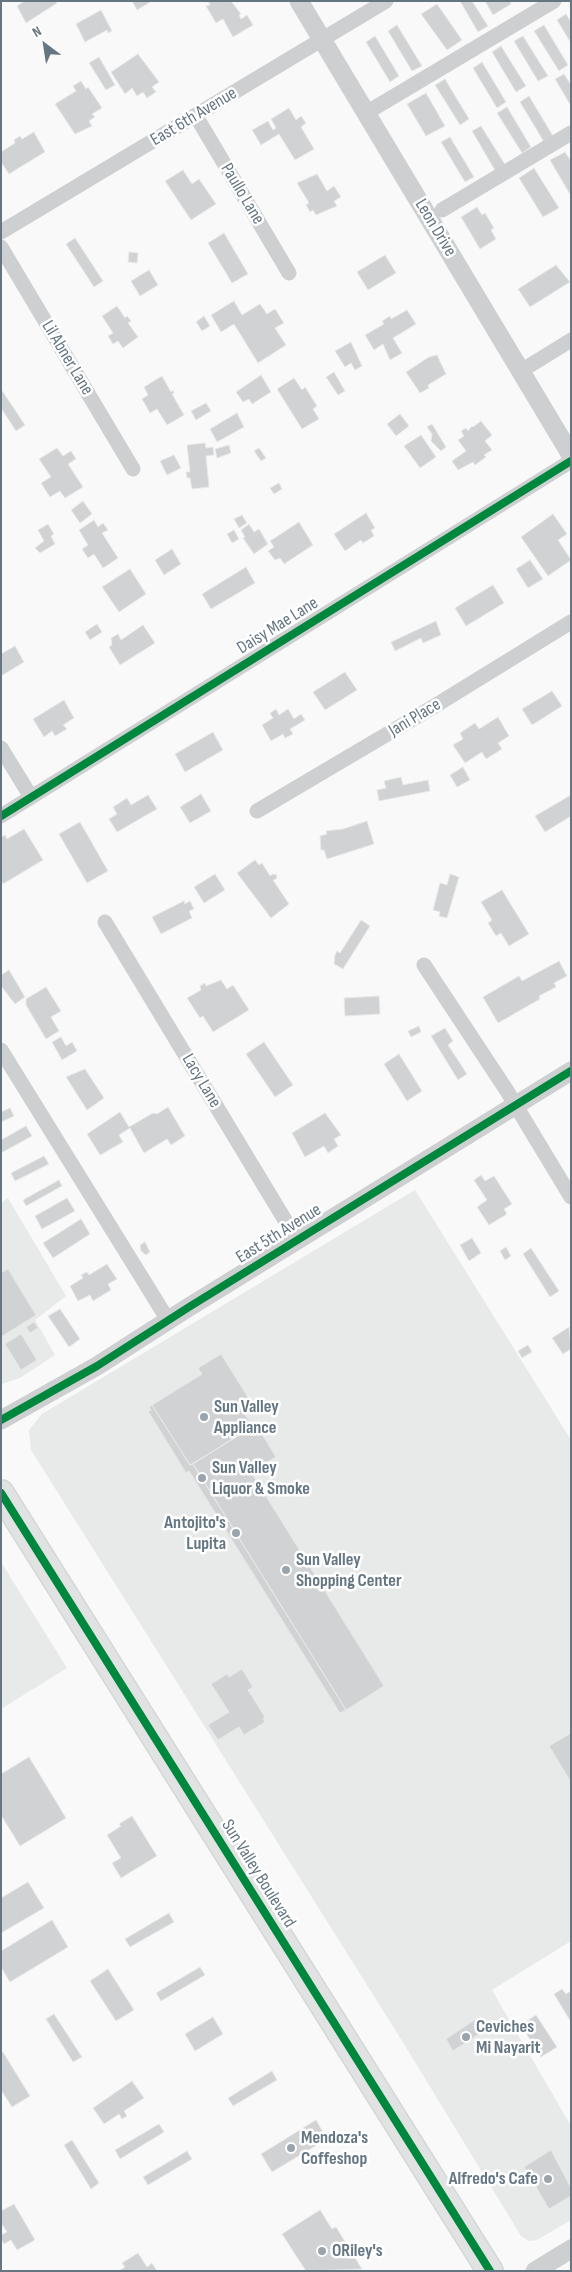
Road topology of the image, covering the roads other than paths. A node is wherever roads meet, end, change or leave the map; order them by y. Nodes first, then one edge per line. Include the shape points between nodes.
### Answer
1 (299, 1) edge
2 (386, 1) edge
3 (554, 1) edge
4 (322, 40) junction
5 (366, 113) junction
6 (196, 116) junction
7 (571, 133) edge
8 (433, 214) junction
9 (1, 232) edge
10 (1, 247) edge
11 (289, 273) dead end
12 (571, 340) edge
13 (521, 371) junction
14 (571, 455) edge
15 (571, 461) edge
16 (133, 469) dead end
17 (571, 622) edge
18 (1, 748) edge
19 (31, 797) junction
20 (257, 811) dead end
21 (1, 816) edge
22 (105, 922) dead end
23 (424, 965) dead end
24 (1, 1050) edge
25 (571, 1071) edge
26 (514, 1106) junction
27 (571, 1197) edge
28 (297, 1240) junction
29 (168, 1320) junction
30 (1, 1420) edge
31 (1, 1493) edge
32 (571, 2249) edge
33 (490, 2271) edge
34 (536, 2271) edge

1 - 4 street, Leon Drive
2 - 4 street, East 6th Avenue
3 - 5 street
4 - 5 street, Leon Drive
4 - 6 street, East 6th Avenue
5 - 8 street, Leon Drive
6 - 9 street, East 6th Avenue
6 - 11 street, Paullo Lane
7 - 8 street
8 - 13 street, Leon Drive
10 - 16 street, Lil Abner Lane
12 - 13 street
13 - 14 street, Leon Drive
15 - 19 street, Daisy Mae Lane
17 - 20 street, Jani Place
18 - 19 street
19 - 21 street, Daisy Mae Lane
22 - 28 street, Lacy Lane
23 - 26 street
24 - 29 street
25 - 26 street, East 5th Avenue
26 - 27 street
26 - 28 street, East 5th Avenue
28 - 29 street, East 5th Avenue
29 - 30 street, East 5th Avenue via 97,1366
31 - 33 main road, Sun Valley Boulevard
32 - 34 street

